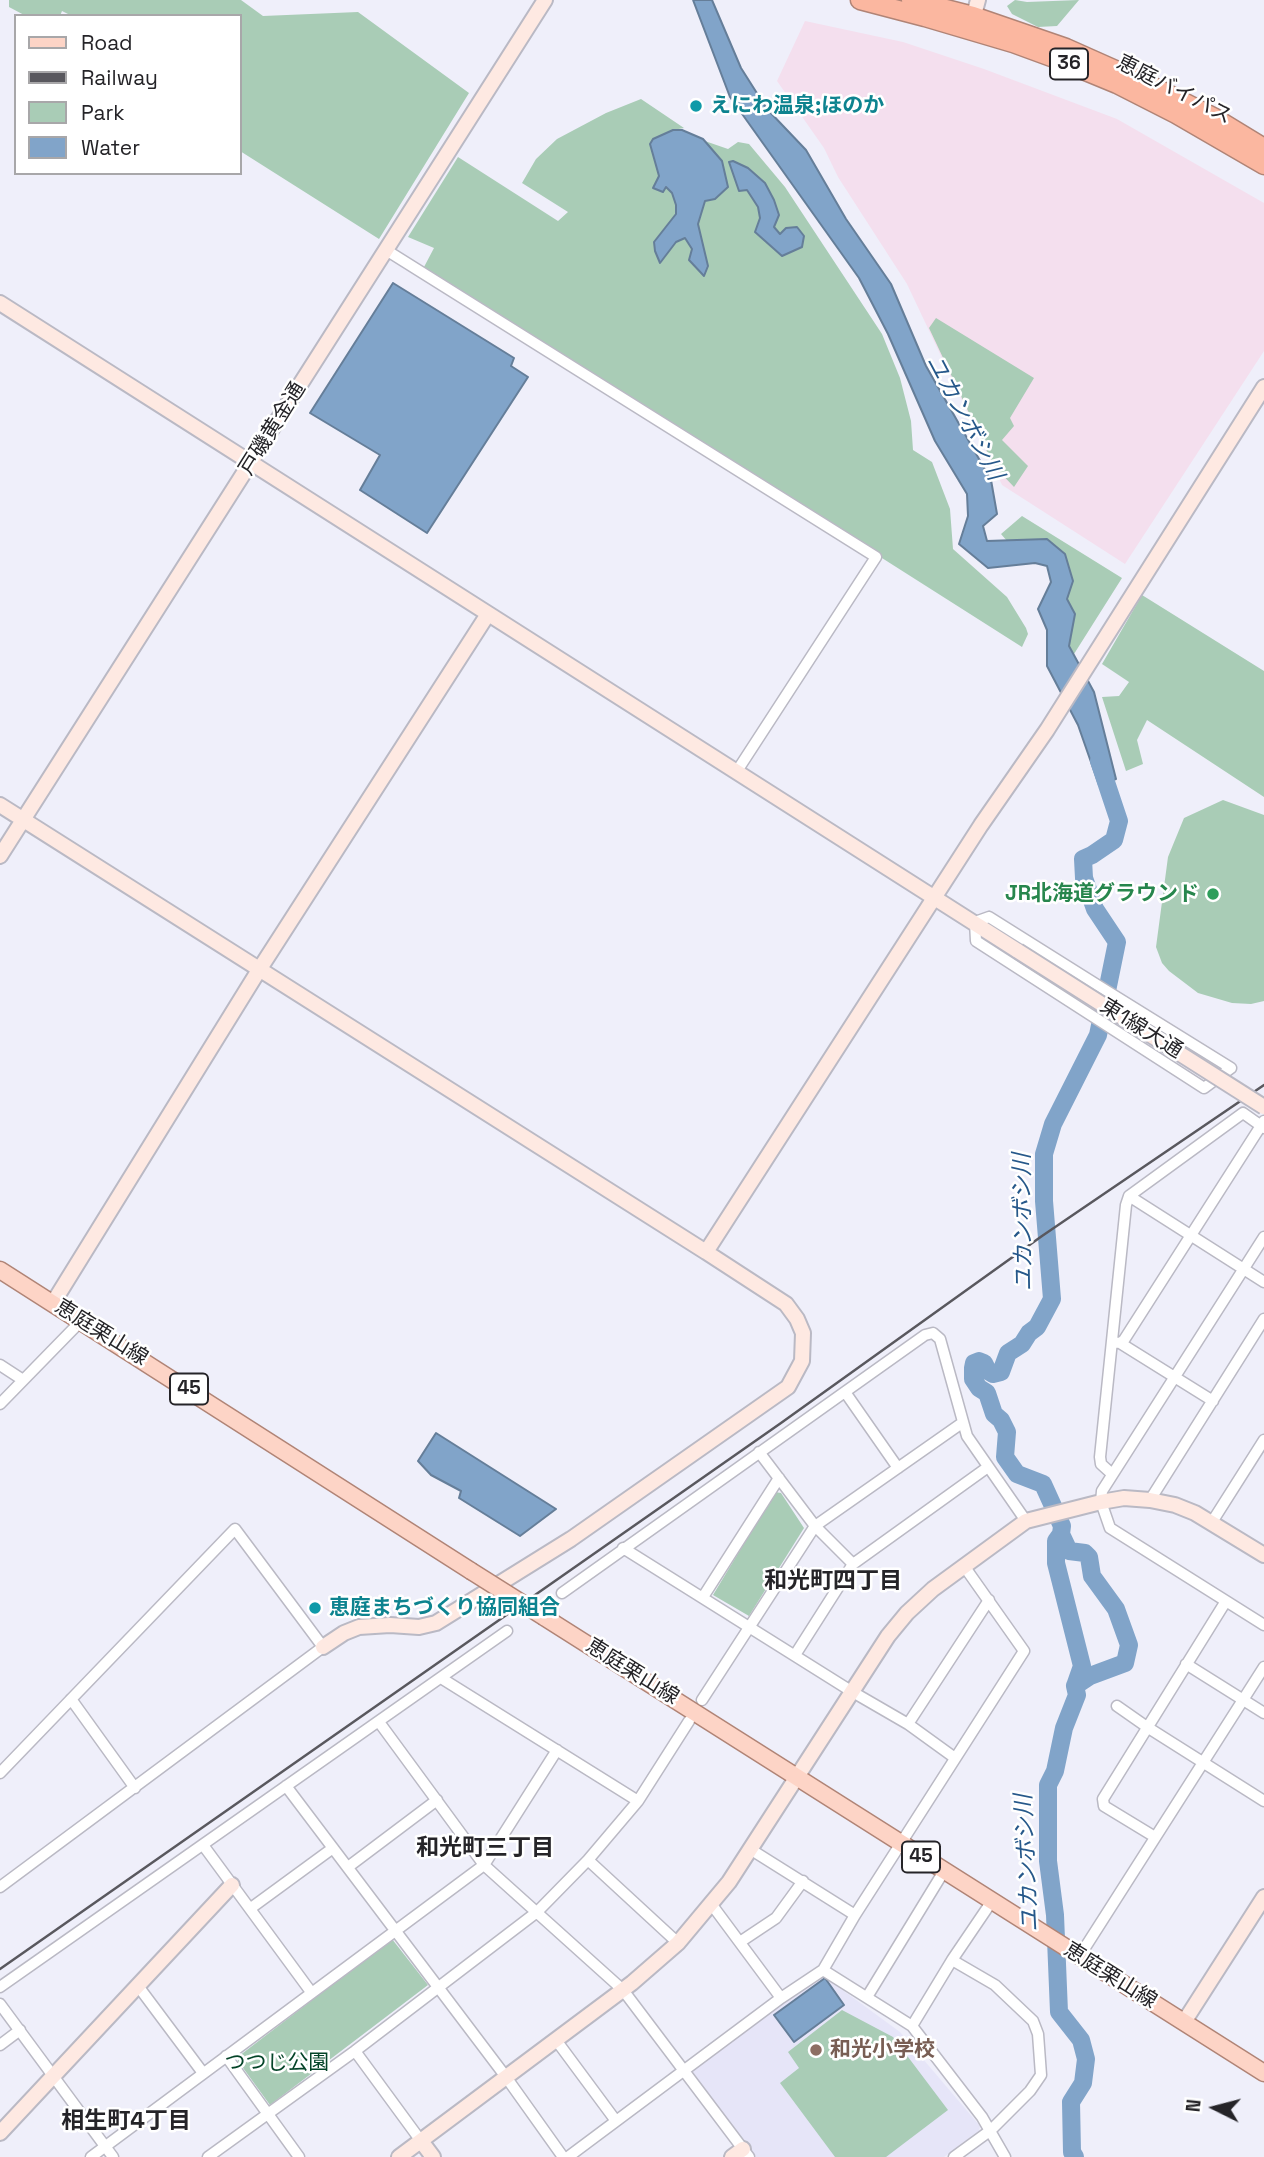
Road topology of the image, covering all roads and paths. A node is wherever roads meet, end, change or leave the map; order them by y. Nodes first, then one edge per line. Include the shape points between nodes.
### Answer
1 (545, 0) edge
2 (860, 0) edge
3 (911, 0) edge
4 (974, 16) edge
5 (1264, 148) edge
6 (1264, 165) edge
7 (386, 250) junction
8 (0, 303) edge
9 (1264, 387) edge
10 (251, 463) junction
11 (488, 614) junction
12 (737, 771) junction
13 (0, 805) edge
14 (23, 820) junction
15 (0, 856) edge
16 (935, 897) junction
17 (975, 922) junction
18 (259, 970) junction
19 (1264, 1107) edge
20 (1263, 1124) edge
21 (1129, 1196) junction
22 (1192, 1234) junction
23 (1264, 1237) edge
24 (706, 1252) junction
25 (1244, 1269) junction
26 (0, 1270) edge
27 (1264, 1282) edge
28 (53, 1303) junction
29 (1264, 1319) edge
30 (81, 1321) junction
31 (1116, 1343) junction
32 (0, 1366) edge
33 (1174, 1377) junction
34 (23, 1380) junction
35 (845, 1392) junction
36 (1213, 1401) junction
37 (0, 1404) edge
38 (962, 1423) junction
39 (1264, 1440) edge
40 (760, 1452) junction
41 (988, 1467) junction
42 (898, 1468) junction
43 (1112, 1475) junction
44 (779, 1478) junction
45 (1150, 1500) junction
46 (1101, 1502) junction
47 (1026, 1521) junction
48 (1212, 1522) junction
49 (815, 1526) junction
50 (623, 1548) junction
51 (1264, 1555) edge
52 (853, 1564) junction
53 (964, 1566) junction
54 (562, 1593) dead end
55 (703, 1598) junction
56 (989, 1600) junction
57 (1226, 1601) junction
58 (1264, 1625) edge
59 (750, 1626) junction
60 (507, 1631) dead end
61 (323, 1647) junction
62 (795, 1655) junction
63 (1186, 1664) junction
64 (1264, 1667) edge
65 (440, 1678) junction
66 (851, 1691) junction
67 (71, 1699) junction
68 (1243, 1699) junction
69 (702, 1700) dead end
70 (1117, 1706) dead end
71 (1264, 1713) edge
72 (689, 1721) dead end
73 (379, 1722) junction
74 (908, 1724) junction
75 (1147, 1727) junction
76 (557, 1750) junction
77 (955, 1758) junction
78 (1204, 1763) junction
79 (0, 1773) edge
80 (796, 1775) junction
81 (286, 1786) junction
82 (135, 1788) junction
83 (437, 1800) junction
84 (638, 1801) junction
85 (1264, 1801) edge
86 (1155, 1837) junction
87 (900, 1844) junction
88 (203, 1845) junction
89 (333, 1848) junction
90 (750, 1849) junction
91 (588, 1860) junction
92 (484, 1865) junction
93 (348, 1867) junction
94 (944, 1871) junction
95 (803, 1881) junction
96 (232, 1885) junction
97 (0, 1887) edge
98 (1264, 1897) edge
99 (992, 1901) junction
100 (712, 1905) junction
101 (250, 1908) junction
102 (537, 1912) junction
103 (855, 1915) junction
104 (396, 1931) junction
105 (740, 1942) junction
106 (678, 1943) junction
107 (1077, 1955) junction
108 (952, 1960) junction
109 (823, 1970) junction
110 (138, 1986) junction
111 (0, 1987) edge
112 (438, 1987) junction
113 (623, 1990) junction
114 (311, 1992) junction
115 (866, 1997) junction
116 (781, 1998) junction
117 (0, 2004) edge
118 (1184, 2022) junction
119 (912, 2026) junction
120 (20, 2030) junction
121 (556, 2040) junction
122 (0, 2045) edge
123 (355, 2051) junction
124 (226, 2056) junction
125 (683, 2070) junction
126 (204, 2073) junction
127 (1264, 2073) edge
128 (53, 2076) junction
129 (506, 2077) junction
130 (268, 2114) junction
131 (616, 2120) junction
132 (991, 2130) junction
133 (0, 2133) edge
134 (421, 2141) junction
135 (105, 2147) junction
136 (741, 2154) edge
137 (91, 2157) edge
138 (113, 2157) edge
139 (208, 2157) edge
140 (299, 2157) edge
141 (399, 2157) edge
142 (433, 2157) edge
143 (565, 2157) edge
144 (954, 2157) edge
145 (1005, 2157) edge

1 - 7 street, 戸磯黄金通
2 - 4 highway, 恵庭バイパス / 36
3 - 4 highway, 恵庭バイパス / 36
4 - 5 highway, 恵庭バイパス / 36 via 1066,48 1158,89
4 - 6 highway, 恵庭バイパス / 36 via 1013,43 1117,85
7 - 10 street, 戸磯黄金通
7 - 12 street via 876,557
8 - 10 street, 東1線大通
9 - 16 street
10 - 11 street, 東1線大通
10 - 14 street, 戸磯黄金通
11 - 12 street, 東1線大通
11 - 18 street
12 - 16 street, 東1線大通
13 - 14 street
14 - 15 street, 戸磯黄金通
14 - 18 street
16 - 17 street, 東1線大通
16 - 24 street
17 - 17 street via 976,941 1204,1088 1231,1068 989,917
17 - 19 street, 東1線大通, bridge
18 - 24 street
18 - 28 street
20 - 21 street via 1243,1113
20 - 22 street
21 - 22 street
21 - 31 street
22 - 25 street
22 - 31 street
23 - 25 street
24 - 61 street via 786,1304 797,1319 803,1333 802,1361 788,1387 571,1539 436,1623 359,1628
25 - 27 street
25 - 33 street
26 - 28 main road, 恵庭栗山線 / 45
28 - 30 main road, 恵庭栗山線 / 45
29 - 36 street
30 - 34 street
30 - 80 main road, 恵庭栗山線 / 45, bridge
31 - 33 street
31 - 43 street via 1100,1457
32 - 34 street
33 - 36 street
33 - 43 street
34 - 37 street
35 - 38 street via 933,1333 940,1339
35 - 40 street
35 - 42 street
36 - 45 street
38 - 41 street
38 - 42 street
39 - 48 street
40 - 44 street
40 - 50 street
41 - 47 street
41 - 52 street
42 - 49 street
43 - 46 street
44 - 49 street
44 - 55 street
45 - 46 street
45 - 48 street via 1175,1505
46 - 47 street
46 - 57 street via 1110,1528
47 - 53 street
48 - 51 street
49 - 52 street
49 - 59 street
50 - 54 street
50 - 55 street
52 - 62 street
53 - 56 street
53 - 66 street via 907,1613
55 - 59 street
56 - 74 street
56 - 77 street via 1024,1651
57 - 58 street
57 - 63 street
59 - 62 street
59 - 69 street
60 - 65 street
61 - 67 street via 235,1529
61 - 82 street
62 - 66 street
63 - 68 street
63 - 75 street
64 - 68 street
65 - 73 street
65 - 76 street
66 - 74 street
66 - 80 street
67 - 79 street
67 - 82 street
68 - 71 street
68 - 78 street
70 - 75 street
72 - 84 street
73 - 81 street
73 - 83 street
74 - 77 street
75 - 78 street
75 - 86 street via 1103,1799 1104,1806
76 - 84 street
76 - 92 street
77 - 87 street
78 - 85 street
78 - 86 street
80 - 87 main road, 恵庭栗山線 / 45
80 - 90 street
81 - 88 street
81 - 89 street
82 - 97 street
83 - 92 street
83 - 93 street
84 - 91 street
86 - 107 street
87 - 94 main road, 恵庭栗山線 / 45
87 - 103 street
88 - 96 street
88 - 111 street
89 - 93 street
89 - 101 street
90 - 95 street
90 - 100 street
91 - 102 street
91 - 106 street
92 - 102 street
92 - 104 street
93 - 104 street
94 - 99 main road, 恵庭栗山線 / 45
94 - 115 street
95 - 103 street
95 - 105 street via 776,1918
96 - 101 street
96 - 110 street
98 - 118 street
99 - 107 main road, 恵庭栗山線 / 45
99 - 108 street
100 - 105 street
100 - 106 street
101 - 114 street
102 - 112 street
102 - 113 street
103 - 109 street
104 - 112 street
104 - 114 street
105 - 116 street
106 - 113 street
107 - 118 main road, 恵庭栗山線 / 45
108 - 119 street
108 - 132 street via 995,1985 1033,2021 1038,2034 1041,2075
109 - 115 street
109 - 116 street
110 - 126 street
110 - 128 street
112 - 123 street
112 - 129 street
113 - 121 street
113 - 125 street
114 - 124 street
115 - 119 street
116 - 125 street
117 - 120 street
118 - 127 main road, 恵庭栗山線 / 45
119 - 132 street
120 - 122 street
120 - 128 street
121 - 129 street
121 - 131 street
123 - 130 street
123 - 134 street
124 - 126 street
124 - 130 street
125 - 131 street
125 - 136 street
126 - 135 street
128 - 133 street
128 - 135 street
129 - 134 street
129 - 143 street
130 - 139 street
130 - 140 street
131 - 143 street
132 - 144 street
132 - 145 street
134 - 141 street
134 - 142 street
135 - 137 street
135 - 138 street

